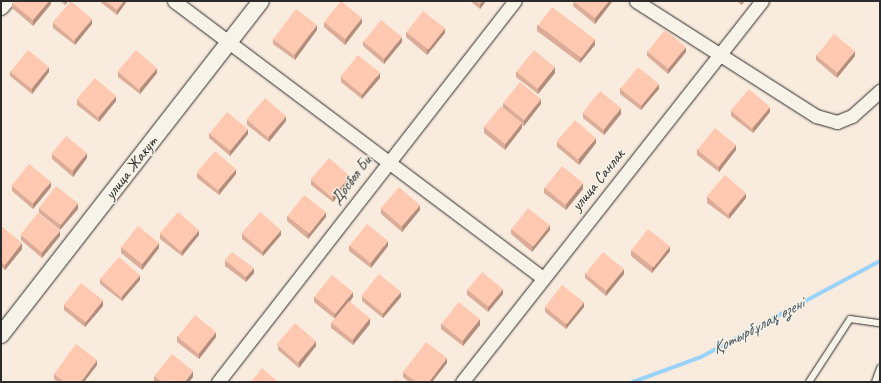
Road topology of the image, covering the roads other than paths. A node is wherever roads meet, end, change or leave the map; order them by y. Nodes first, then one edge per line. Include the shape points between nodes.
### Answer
1 (7, 1) edge
2 (174, 1) edge
3 (261, 1) edge
4 (515, 1) edge
5 (636, 1) edge
6 (762, 1) edge
7 (1, 8) edge
8 (229, 42) junction
9 (721, 54) junction
10 (880, 91) edge
11 (388, 160) junction
12 (541, 277) junction
13 (880, 324) edge
14 (1, 335) edge
15 (880, 368) edge
16 (218, 382) edge
17 (462, 382) edge
18 (809, 382) edge
19 (875, 382) edge

1 - 7 street
2 - 8 street
3 - 8 street, улица Жакут
4 - 11 street, Досбол Би
5 - 9 street
6 - 9 street, улица Санлак
8 - 11 street
8 - 14 street, улица Жакут
9 - 10 street via 816,116 837,122 852,116
9 - 12 street, улица Санлак
11 - 12 street
11 - 16 street, Досбол Би
12 - 17 street, улица Санлак
13 - 18 lane via 850,319
15 - 19 lane

